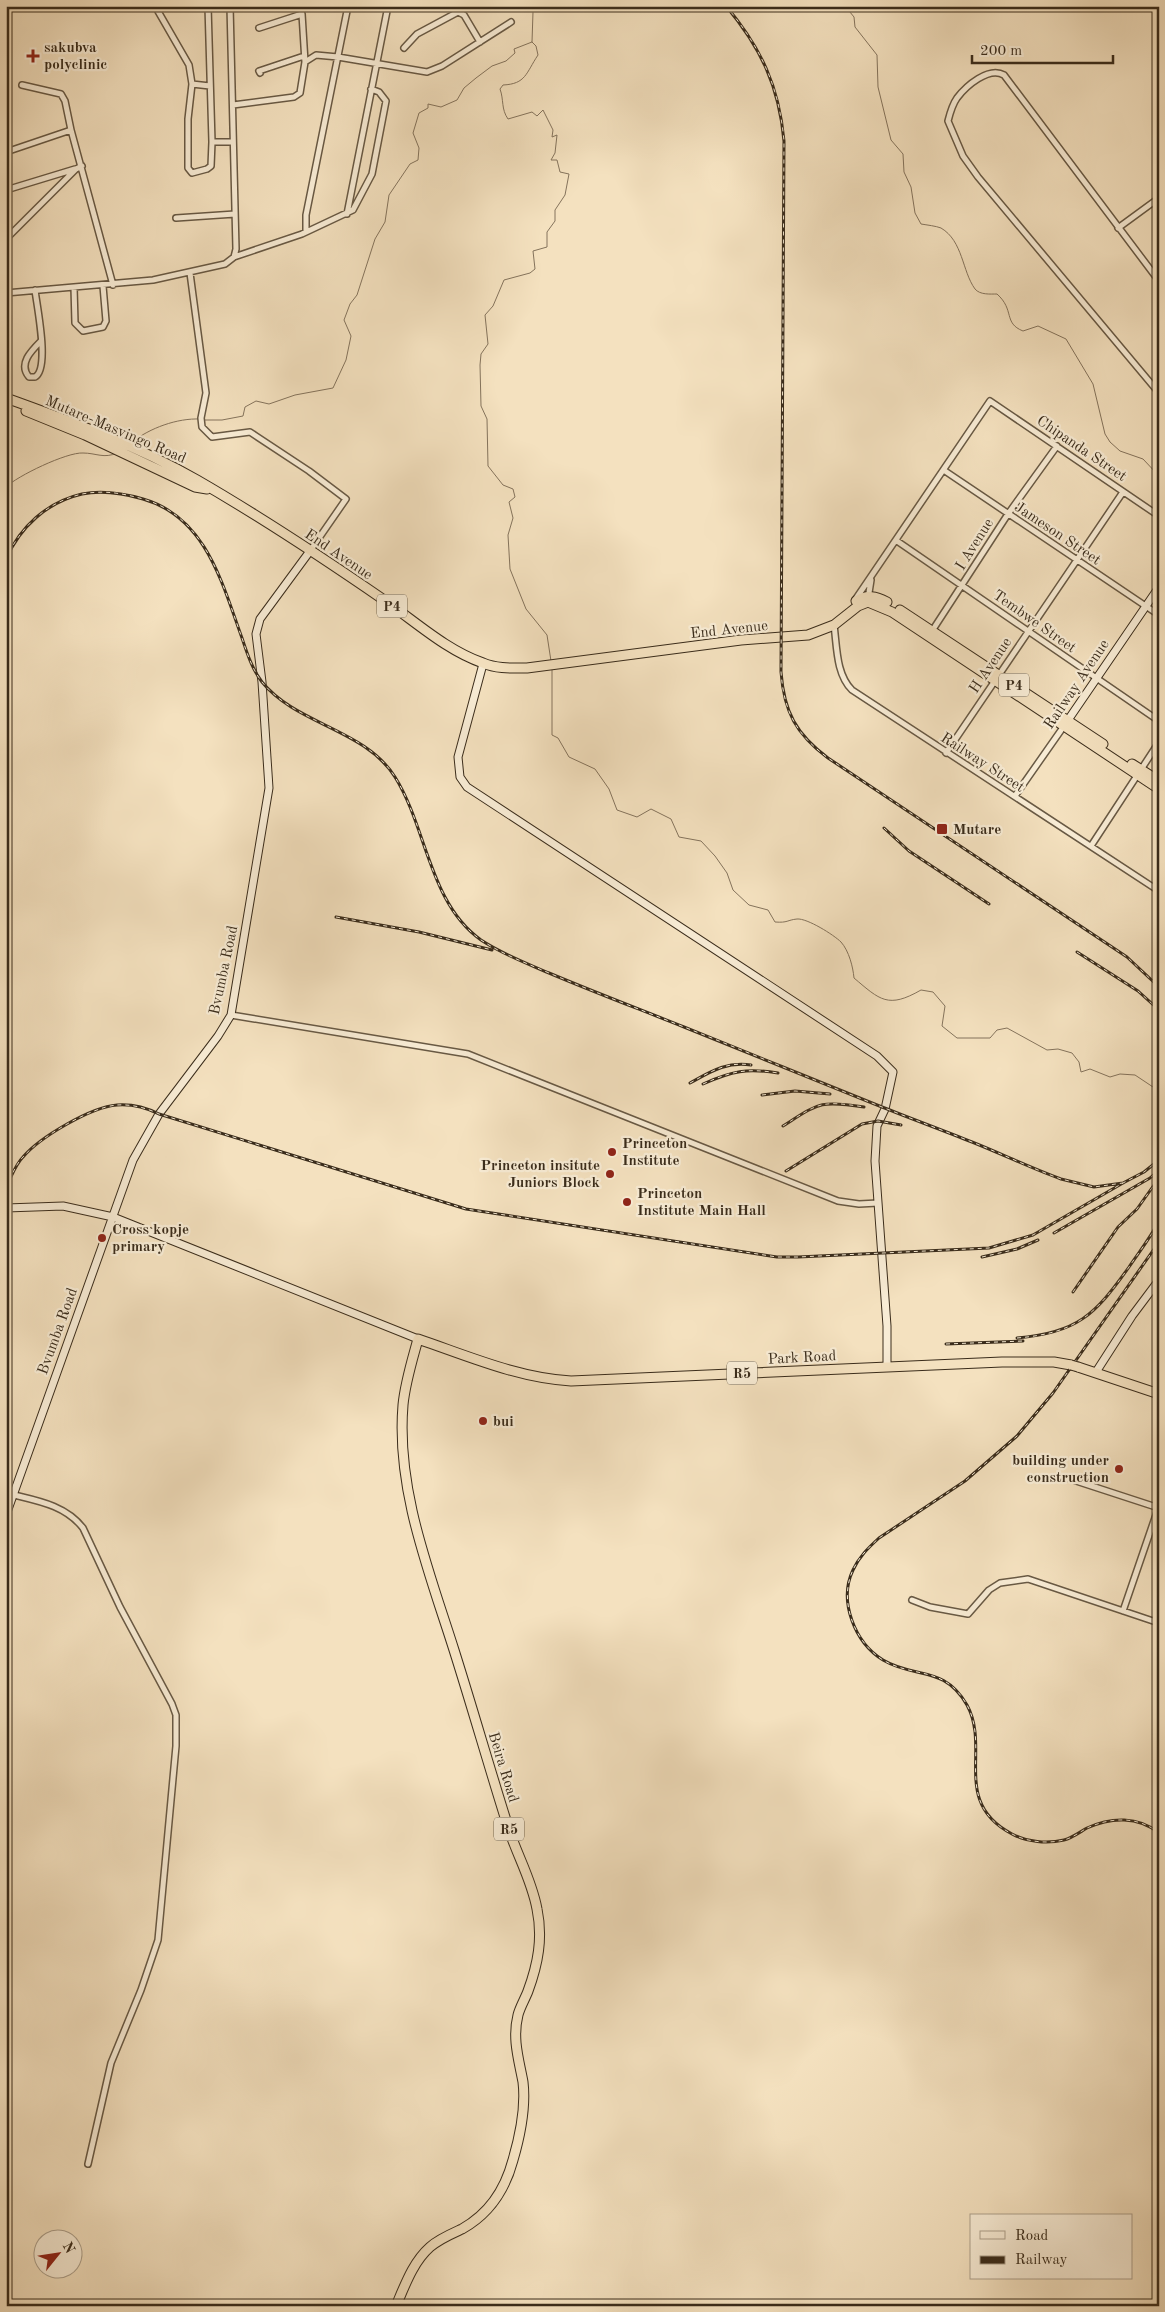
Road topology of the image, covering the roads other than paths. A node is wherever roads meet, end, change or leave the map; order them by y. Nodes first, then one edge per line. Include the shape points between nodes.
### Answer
1 (155, 6) edge
2 (208, 6) edge
3 (230, 6) edge
4 (302, 6) edge
5 (348, 6) edge
6 (388, 6) edge
7 (302, 14) junction
8 (511, 22) dead end
9 (259, 28) dead end
10 (480, 42) junction
11 (404, 48) dead end
12 (338, 57) junction
13 (304, 59) junction
14 (376, 64) junction
15 (260, 73) dead end
16 (192, 84) junction
17 (22, 85) dead end
18 (210, 86) junction
19 (371, 89) junction
20 (233, 105) junction
21 (71, 130) junction
22 (212, 142) junction
23 (232, 142) junction
24 (6, 152) edge
25 (82, 166) junction
26 (76, 169) junction
27 (6, 190) edge
28 (1159, 198) edge
29 (236, 214) junction
30 (347, 214) junction
31 (176, 218) dead end
32 (1118, 228) junction
33 (306, 231) junction
34 (6, 239) edge
35 (234, 257) junction
36 (190, 273) junction
37 (1159, 281) edge
38 (113, 285) junction
39 (103, 286) junction
40 (74, 287) junction
41 (35, 290) junction
42 (6, 293) edge
43 (40, 340) junction
44 (1158, 392) edge
45 (6, 398) edge
46 (990, 401) joint
47 (6, 404) edge
48 (1057, 446) junction
49 (945, 471) junction
50 (212, 489) junction
51 (1123, 492) junction
52 (251, 512) joint
53 (1008, 514) junction
54 (1159, 516) edge
55 (897, 541) junction
56 (310, 550) junction
57 (1076, 560) junction
58 (872, 574) junction
59 (962, 586) junction
60 (1159, 587) edge
61 (868, 599) junction
62 (854, 602) junction
63 (1145, 607) junction
64 (1159, 615) edge
65 (834, 625) junction
66 (932, 631) junction
67 (1028, 631) junction
68 (578, 661) junction
69 (483, 664) junction
70 (996, 677) junction
71 (1096, 679) junction
72 (1159, 721) edge
73 (1066, 723) junction
74 (1159, 742) edge
75 (946, 753) junction
76 (1140, 773) junction
77 (1159, 782) edge
78 (1159, 789) edge
79 (1015, 796) junction
80 (1091, 846) junction
81 (1159, 891) edge
82 (230, 1015) junction
83 (878, 1203) junction
84 (6, 1208) edge
85 (113, 1218) junction
86 (1159, 1280) edge
87 (418, 1339) junction
88 (887, 1367) junction
89 (1096, 1372) junction
90 (1159, 1394) edge
91 (1064, 1477) dead end
92 (14, 1495) junction
93 (1159, 1507) edge
94 (6, 1515) edge
95 (912, 1600) dead end
96 (1123, 1611) junction
97 (1159, 1623) edge
98 (1159, 1727) edge
99 (1157, 1734) dead end
100 (88, 2164) dead end
101 (396, 2306) edge

1 - 16 street via 188,65
2 - 18 street
3 - 20 street
4 - 7 street
5 - 12 street
6 - 14 street
7 - 9 street
7 - 13 street
8 - 10 street
10 - 11 street via 464,15 458,12 417,34
10 - 14 street via 427,72
12 - 13 street via 316,55
12 - 14 street
12 - 33 street via 306,216
13 - 15 street
13 - 20 street via 297,96
14 - 19 street
16 - 18 street
16 - 22 street via 188,119 188,168 191,173 211,168
17 - 21 street via 61,94
18 - 22 street
19 - 30 street
19 - 30 street via 379,92 386,101 372,174 353,210
20 - 23 street
21 - 24 street
21 - 25 street
22 - 23 street
23 - 29 street
25 - 26 street
25 - 38 street
26 - 27 street
26 - 34 street
28 - 32 street
29 - 31 street
29 - 35 street
30 - 33 street
32 - 37 street
32 - 44 street via 1004,75 992,72 958,97 948,121 962,156
33 - 35 street
35 - 36 street via 225,264
36 - 38 street
36 - 56 street, Bvumba Road via 205,386 202,427 212,437 250,432 346,499
38 - 39 street
39 - 40 street
39 - 40 street via 106,321 103,327 83,331 75,323
40 - 41 street
41 - 42 street
41 - 43 street
43 - 43 street via 42,371 35,377 29,377 24,366
45 - 50 highway, Mutare-Masvingo Road / P4 via 130,448
46 - 48 street, Chipanda Street
46 - 49 street, End Avenue
47 - 50 highway, Mutare-Masvingo Road / P4 via 84,435 195,486
48 - 51 street, Chipanda Street
48 - 53 street, I Avenue
49 - 53 street, Jameson Street
49 - 55 street, End Avenue
50 - 52 highway, Mutare-Masvingo Road / P4
51 - 54 street, Chipanda Street
51 - 57 street, H Avenue
52 - 56 highway, End Avenue / P4
53 - 57 street, Jameson Street
53 - 59 street, I Avenue
55 - 58 street, End Avenue
55 - 59 street, Tembwe Street
56 - 69 highway, End Avenue / P4 via 444,644
56 - 82 street, Bvumba Road via 260,618 256,634 268,788
57 - 63 street, Jameson Street
57 - 67 street, H Avenue
58 - 61 street, End Avenue
58 - 62 street, End Avenue
59 - 66 street, I Avenue
59 - 67 street, Tembwe Street
60 - 63 street, Railway Avenue
61 - 62 highway, End Avenue / P4
61 - 65 highway, End Avenue / P4
61 - 66 highway, P4 via 884,600
61 - 70 highway, P4
62 - 68 highway, End Avenue / P4 via 827,624 809,630 717,638
63 - 64 street, Jameson Street
63 - 71 street, Railway Avenue
65 - 68 highway, End Avenue / P4 via 808,635 741,640
65 - 75 street, Railway Street via 845,683
66 - 70 highway, P4
67 - 70 street, H Avenue
67 - 71 street, Tembwe Street
68 - 69 highway, End Avenue / P4 via 513,668
69 - 83 street via 458,757 460,776 467,787 891,1067 893,1078 877,1126
70 - 73 highway, P4
70 - 75 street, H Avenue
71 - 72 street, Tembwe Street
71 - 73 street, Railway Avenue
73 - 76 highway, P4
73 - 79 street, Railway Avenue
74 - 76 street
75 - 79 street, Railway Street
76 - 77 highway, P4
76 - 78 highway, P4
76 - 80 street
79 - 80 street, Railway Street
80 - 81 street, Railway Street
82 - 83 street via 468,1054 838,1201
82 - 85 street, Bvumba Road via 142,1142
83 - 88 street
84 - 85 street via 63,1206
85 - 87 street
85 - 92 street, Bvumba Road
86 - 89 street
87 - 88 highway, Park Road / R5 via 547,1380
87 - 101 highway, Beira Road / R5 via 403,1406 405,1481 428,1570 486,1757 513,1843 528,1877 537,1909 540,1939 536,1968 518,2016 515,2037 523,2101 520,2133 506,2182 498,2198 474,2222 430,2247 412,2270
88 - 89 highway, Park Road / R5 via 1046,1361
89 - 90 highway, Park Road / R5
91 - 93 street
92 - 94 street, Bvumba Road
92 - 100 street via 64,1510 83,1528 176,1715 158,1940 111,2063
93 - 96 street
95 - 96 street via 968,1614 989,1590 1000,1583 1028,1579
96 - 97 street
98 - 99 street

